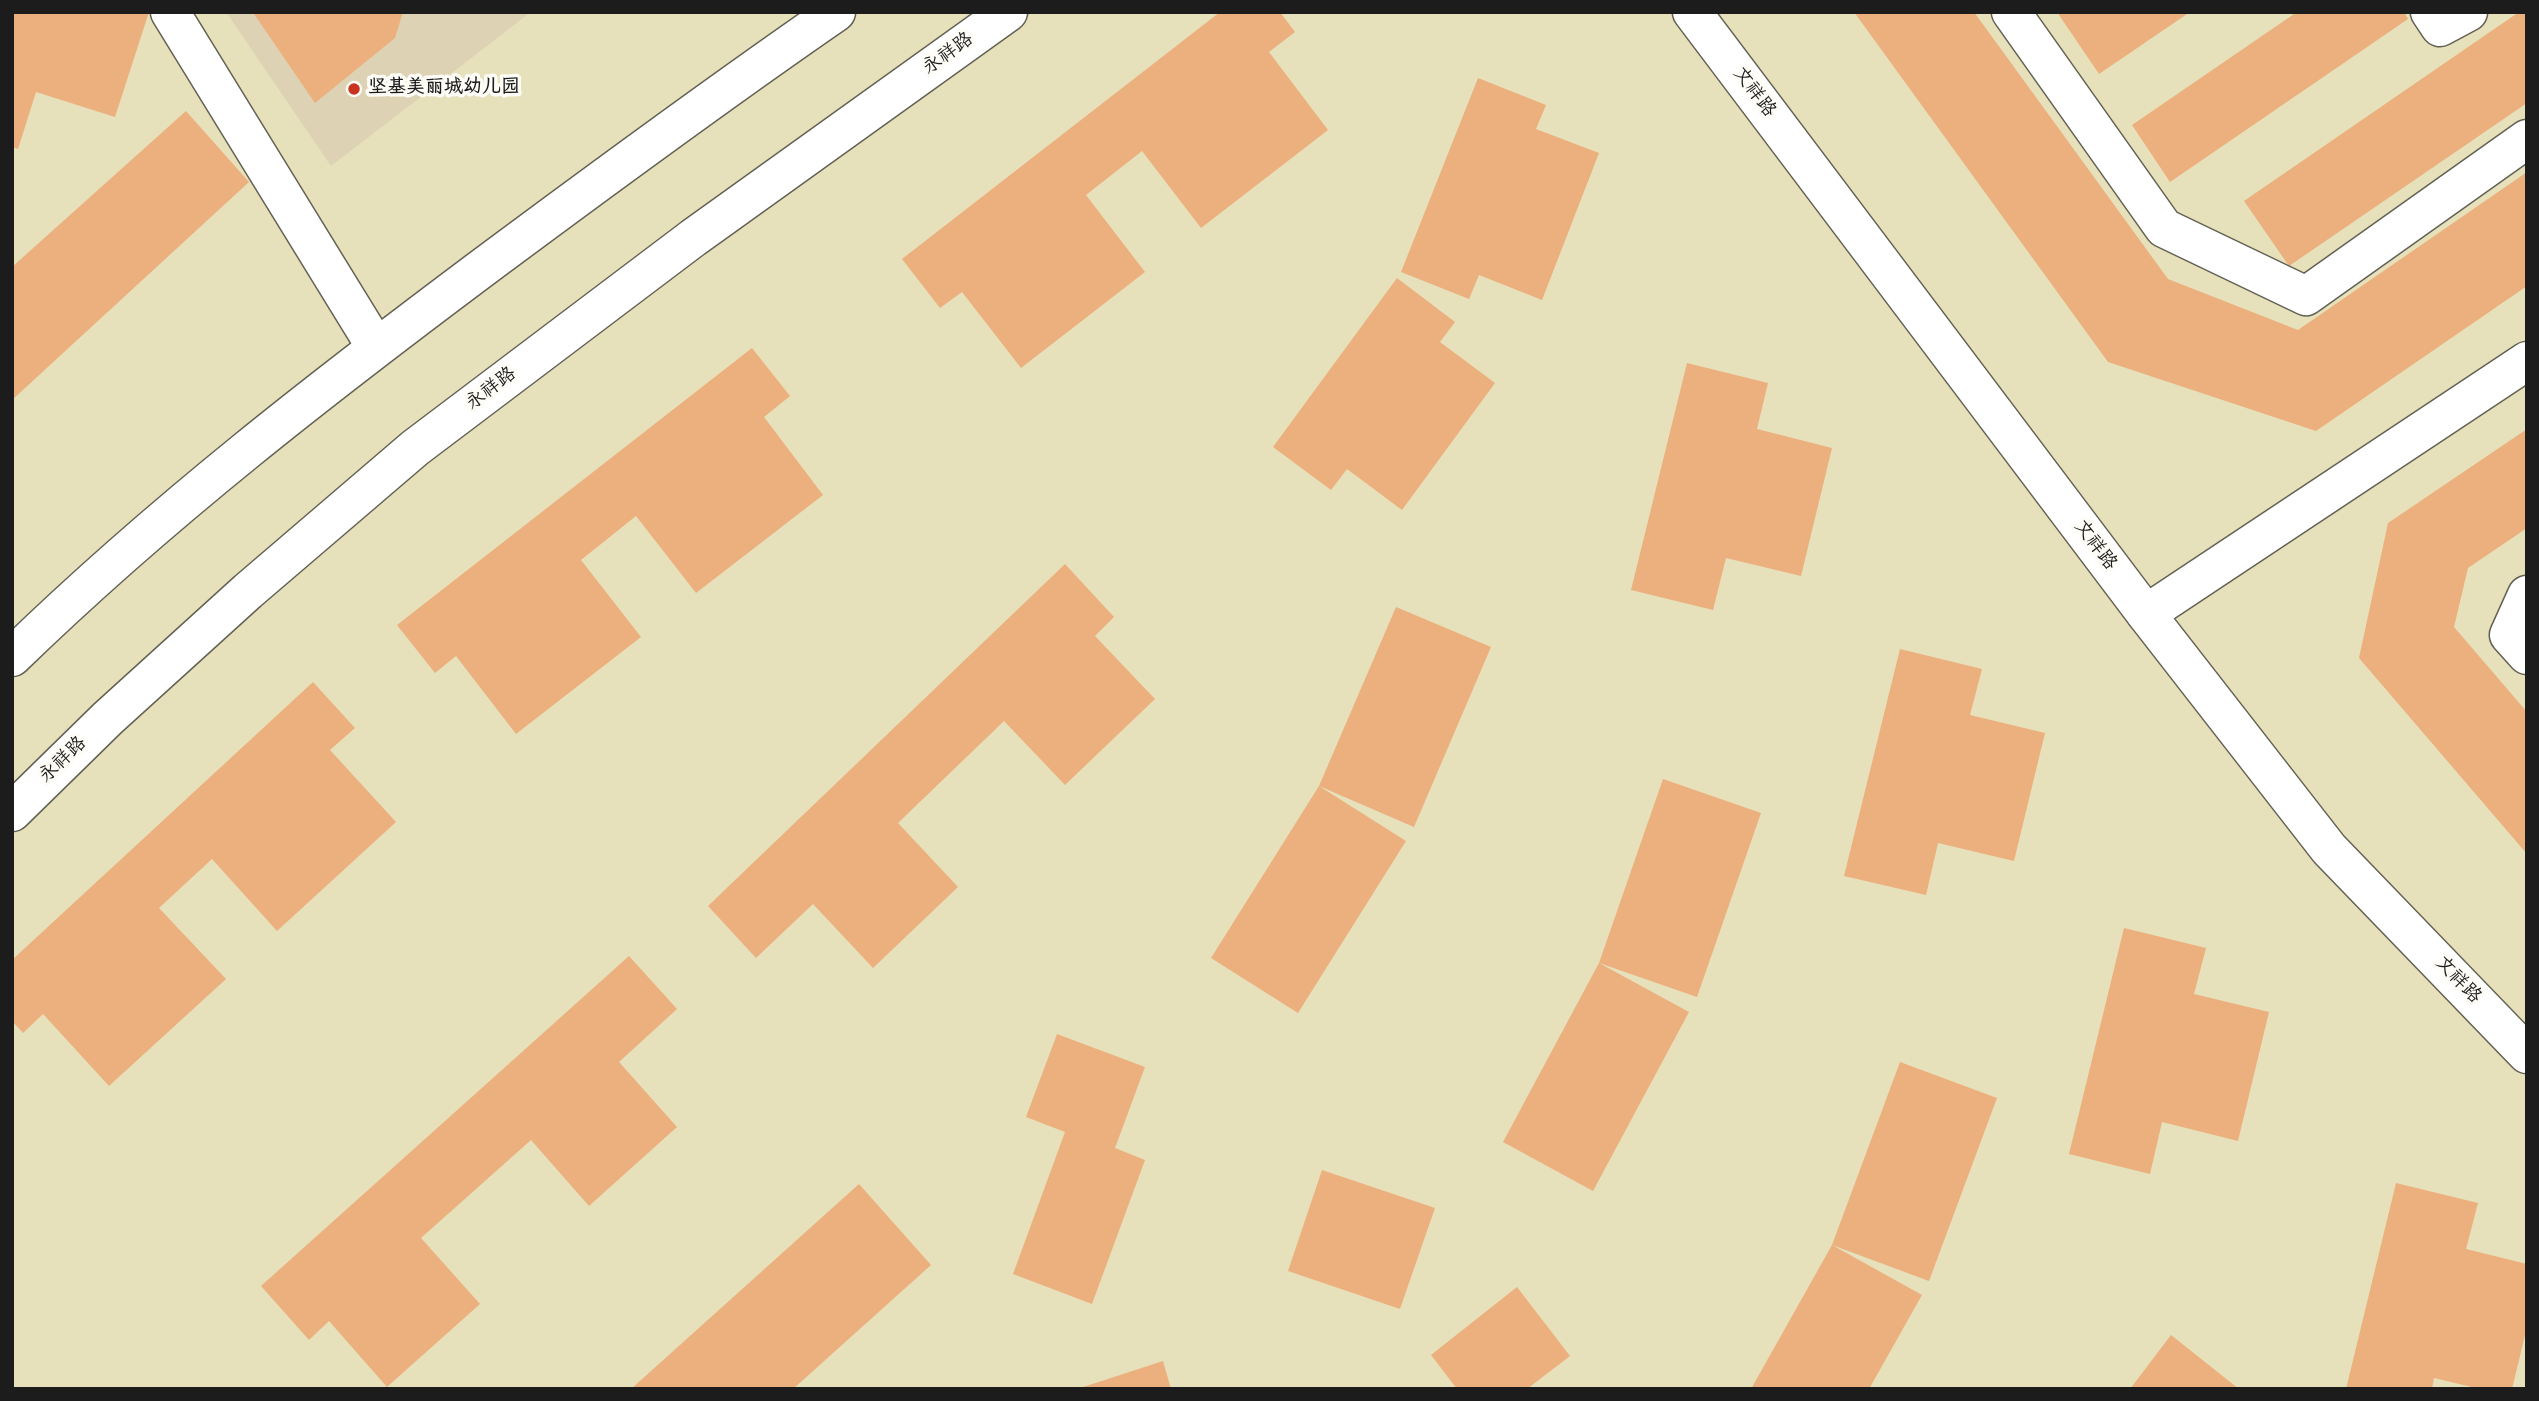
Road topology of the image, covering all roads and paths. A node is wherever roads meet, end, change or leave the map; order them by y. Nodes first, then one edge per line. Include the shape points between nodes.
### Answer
1 (170, 12) edge
2 (836, 12) edge
3 (1009, 12) edge
4 (1692, 12) edge
5 (2011, 12) edge
6 (2430, 12) edge
7 (2468, 12) edge
8 (2527, 139) edge
9 (376, 347) junction
10 (2527, 360) edge
11 (2527, 595) edge
12 (2146, 614) junction
13 (2527, 655) edge
14 (12, 657) edge
15 (12, 813) edge
16 (2527, 1054) edge

1 - 9 street
2 - 9 street
3 - 15 street, 永祥路 via 694,238 415,448 248,591
4 - 12 street, 文祥路
5 - 8 street via 2164,228 2306,296
6 - 7 street via 2440,27
9 - 14 street via 170,514
10 - 12 street
11 - 13 street via 2509,635
12 - 16 street, 文祥路 via 2329,849

